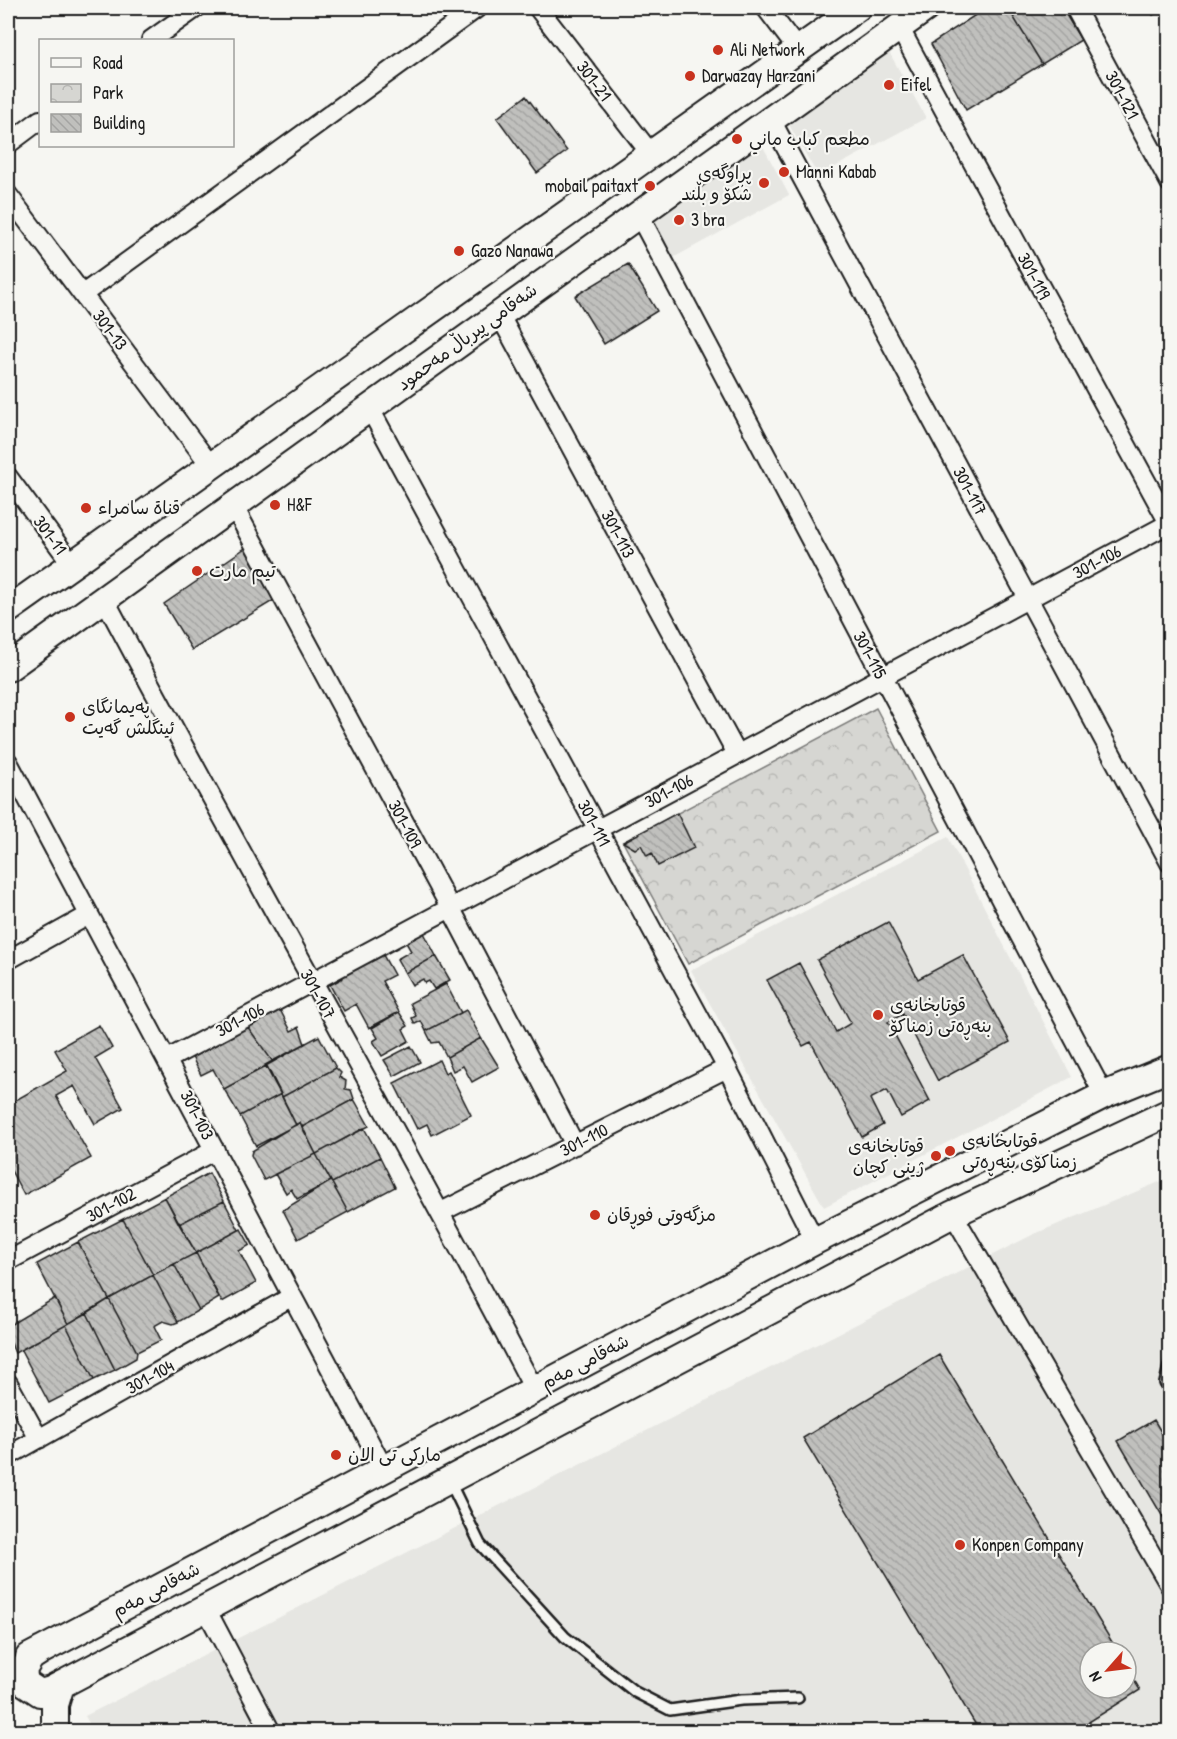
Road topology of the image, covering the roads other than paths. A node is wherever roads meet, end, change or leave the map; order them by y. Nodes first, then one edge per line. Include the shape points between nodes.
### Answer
1 (196, 8) edge
2 (477, 8) edge
3 (538, 8) edge
4 (766, 8) edge
5 (857, 8) edge
6 (926, 8) edge
7 (1075, 8) edge
8 (899, 27) junction
9 (152, 39) edge
10 (798, 50) junction
11 (770, 118) junction
12 (39, 121) edge
13 (8, 144) edge
14 (651, 154) junction
15 (1170, 183) edge
16 (8, 195) edge
17 (638, 213) junction
18 (83, 294) junction
19 (499, 314) junction
20 (369, 407) junction
21 (211, 465) junction
22 (8, 477) edge
23 (233, 505) junction
24 (1169, 524) edge
25 (72, 564) junction
26 (104, 598) junction
27 (1028, 599) junction
28 (8, 610) edge
29 (8, 668) edge
30 (882, 677) junction
31 (737, 754) junction
32 (8, 762) edge
33 (597, 829) junction
34 (1170, 863) edge
35 (450, 907) junction
36 (89, 915) junction
37 (8, 960) edge
38 (311, 982) junction
39 (168, 1059) junction
40 (727, 1068) junction
41 (1170, 1068) edge
42 (1104, 1095) junction
43 (1170, 1112) edge
44 (575, 1145) junction
45 (215, 1150) junction
46 (441, 1212) junction
47 (953, 1214) junction
48 (815, 1241) junction
49 (8, 1261) edge
50 (291, 1297) junction
51 (1170, 1362) edge
52 (8, 1383) edge
53 (534, 1389) junction
54 (1170, 1392) edge
55 (39, 1439) junction
56 (8, 1456) edge
57 (384, 1469) junction
58 (449, 1480) junction
59 (1170, 1586) edge
60 (205, 1607) junction
61 (42, 1650) junction
62 (8, 1669) edge
63 (61, 1685) junction
64 (798, 1698) dead end
65 (55, 1731) edge
66 (272, 1731) edge

1 - 9 street
2 - 18 street
3 - 14 street, 301-21
4 - 10 street
5 - 10 street
6 - 8 street, شەقامی پیرباڵ مەحمود
7 - 15 street, 301-121
8 - 11 street, شەقامی پیرباڵ مەحمود
8 - 24 street, 301-119
10 - 14 street
11 - 17 street, شەقامی پیرباڵ مەحمود
11 - 27 street, 301-117
12 - 13 street
14 - 21 street
16 - 18 street, 301-13
17 - 19 street, شەقامی پیرباڵ مەحمود
17 - 30 street, 301-115
18 - 21 street, 301-13
19 - 20 street, شەقامی پیرباڵ مەحمود
19 - 31 street, 301-113
20 - 23 street, شەقامی پیرباڵ مەحمود
20 - 33 street, 301-111
21 - 25 street
22 - 25 street, 301-11
23 - 26 street, شەقامی پیرباڵ مەحمود
23 - 35 street, 301-109
24 - 27 street, 301-106
25 - 28 street
26 - 29 street, شەقامی پیرباڵ مەحمود
26 - 38 street, 301-107
27 - 30 street, 301-106
27 - 34 street, 301-117
30 - 31 street, 301-106
30 - 42 street, 301-115
31 - 33 street, 301-106
32 - 36 street, 301-103
33 - 35 street, 301-106
33 - 40 street, 301-111
35 - 38 street, 301-106
35 - 44 street, 301-109
36 - 37 street
36 - 39 street, 301-103
38 - 39 street, 301-106
38 - 46 street, 301-107
39 - 45 street, 301-103
40 - 44 street, 301-110
40 - 48 street, 301-111
41 - 42 street, شەقامی مەم
42 - 48 street, شەقامی مەم
43 - 47 street
44 - 46 street, 301-110
45 - 49 street, 301-102
45 - 50 street, 301-103
46 - 53 street, 301-107
47 - 58 street
47 - 59 street
48 - 53 street, شەقامی مەم
50 - 55 street, 301-104
50 - 57 street, 301-103
51 - 54 lane via 1165,1383
52 - 55 street
53 - 57 street, شەقامی مەم
55 - 56 street, 301-104
57 - 61 street, شەقامی مەم
58 - 60 street
58 - 64 lane via 480,1544 565,1637 635,1692 670,1710 741,1700
60 - 63 street
60 - 66 street
61 - 62 street, شەقامی مەم
61 - 63 street via 25,1665 25,1683 40,1693
63 - 65 street via 55,1706

